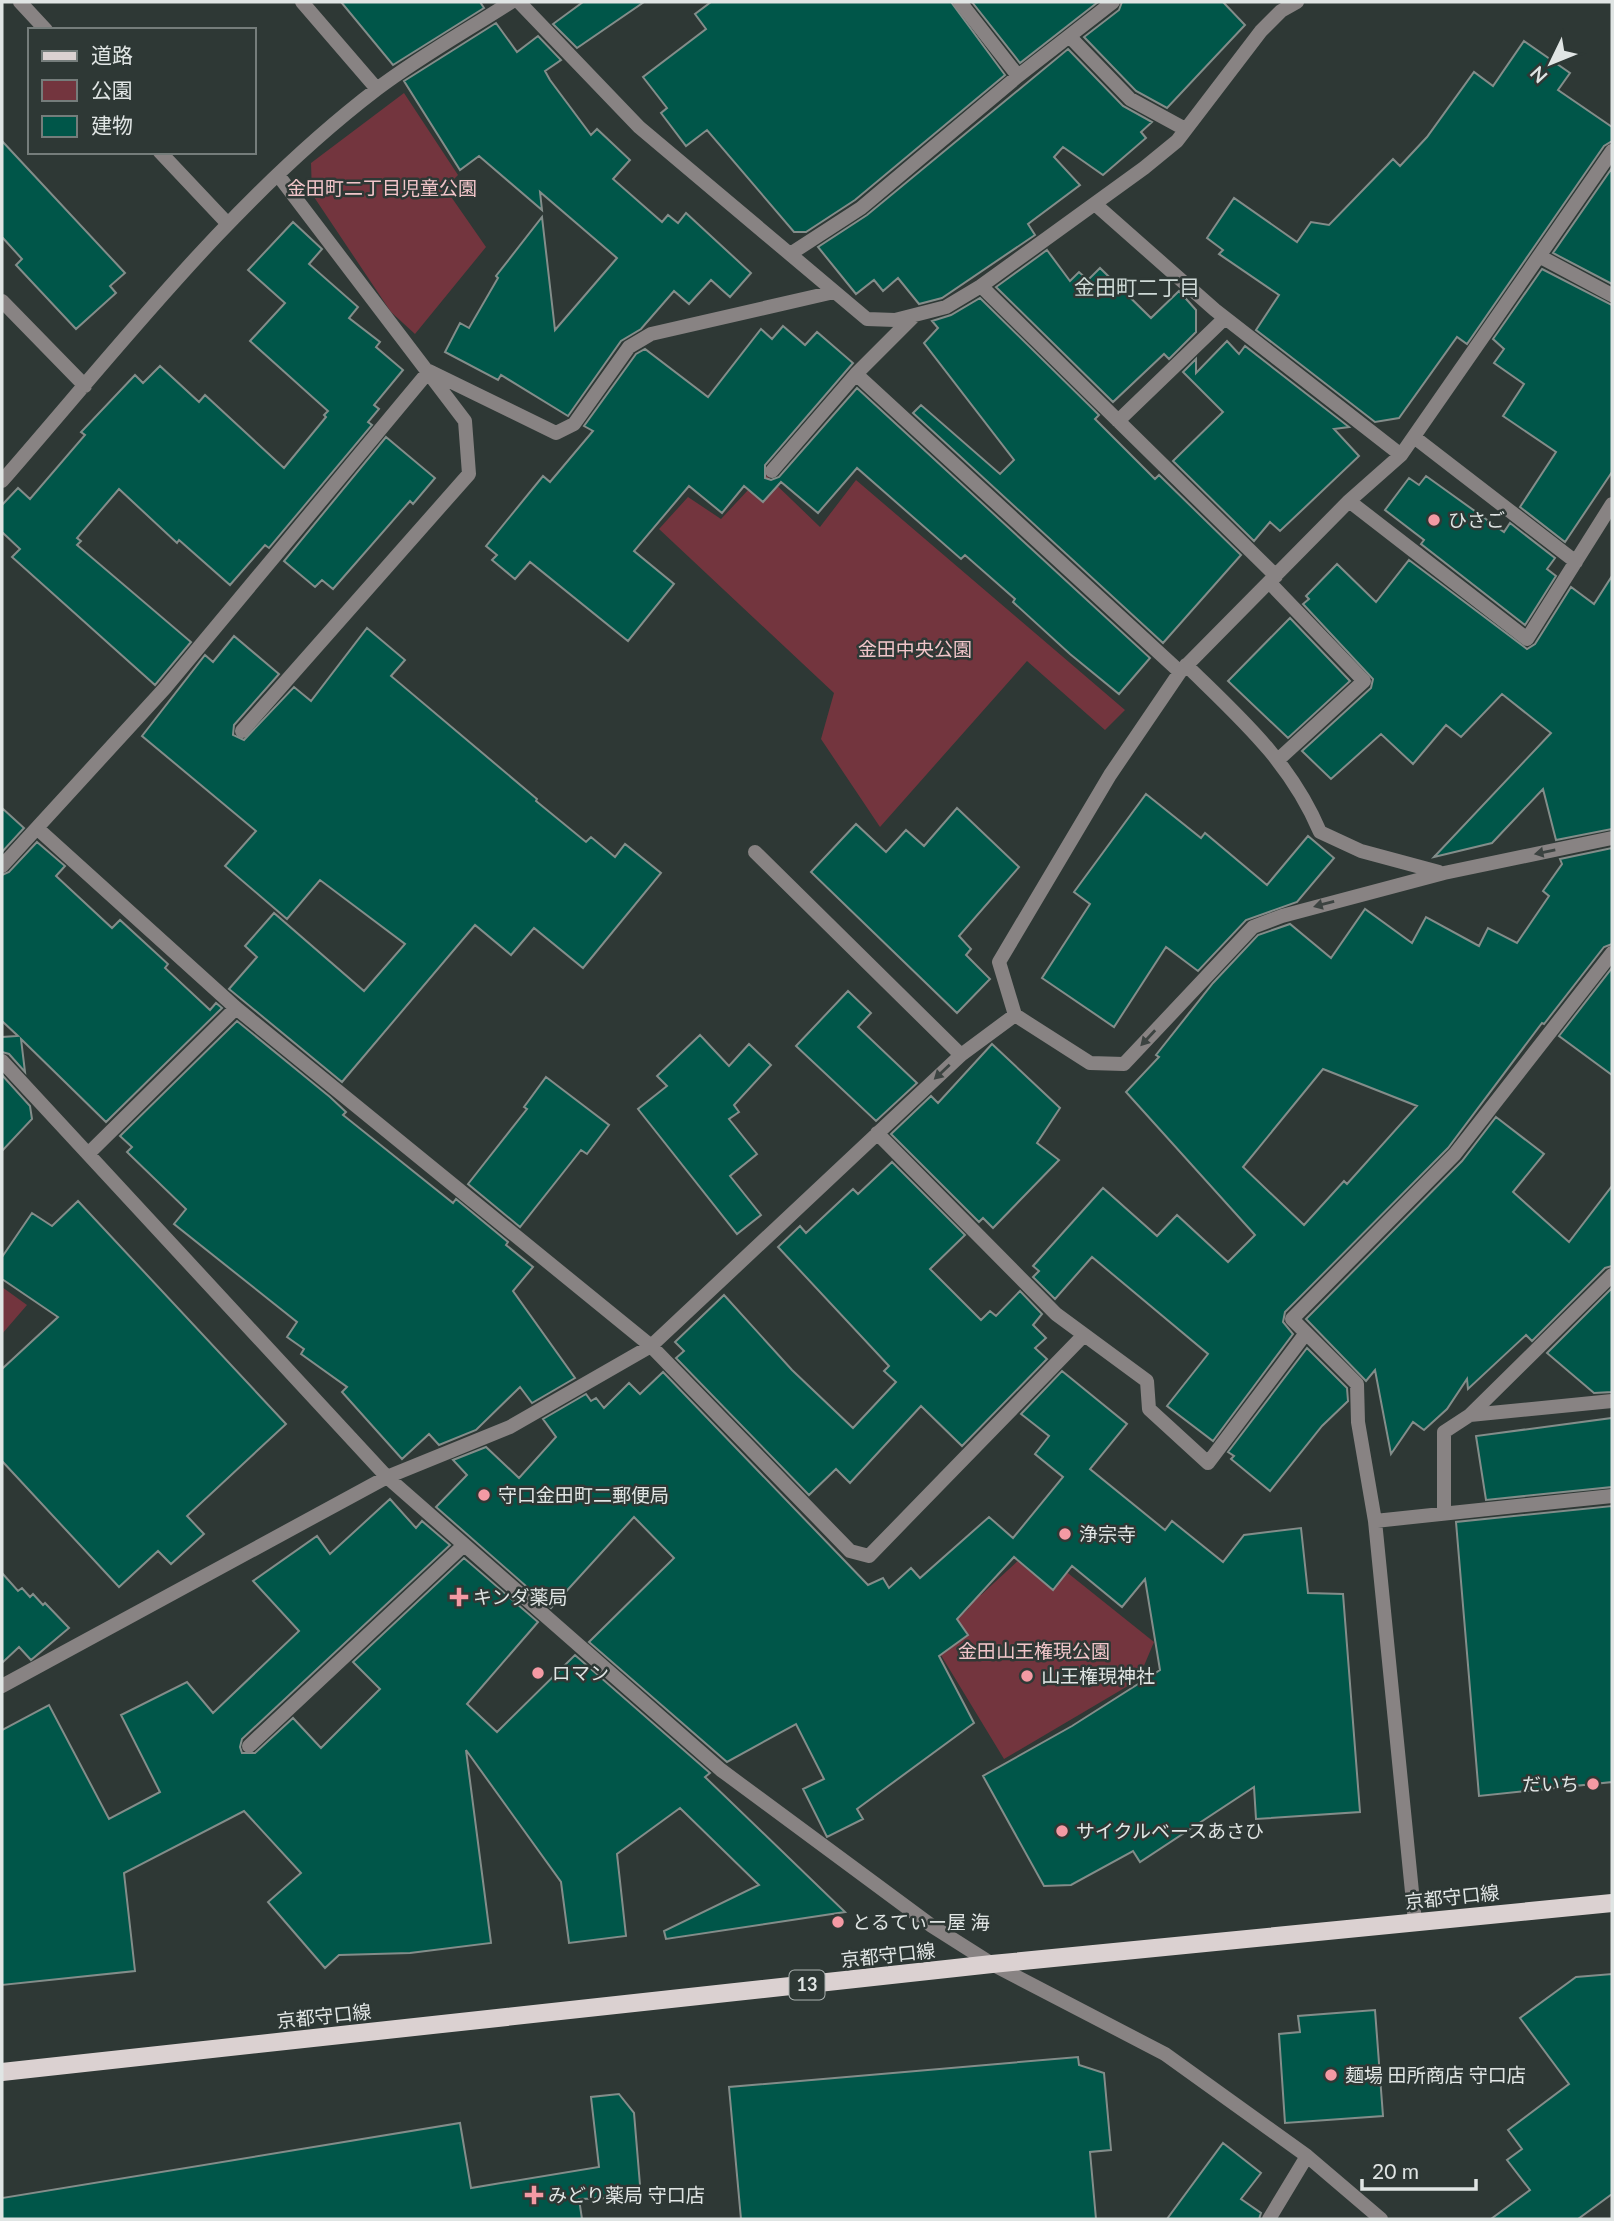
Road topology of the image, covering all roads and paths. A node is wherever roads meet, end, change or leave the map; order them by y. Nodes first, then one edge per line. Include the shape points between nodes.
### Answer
1 (20, 2) edge
2 (302, 2) edge
3 (510, 2) edge
4 (519, 2) edge
5 (960, 2) edge
6 (1113, 2) edge
7 (1297, 2) edge
8 (44, 28) edge
9 (1071, 38) junction
10 (1018, 76) junction
11 (377, 89) junction
12 (1185, 129) junction
13 (1612, 151) edge
14 (162, 154) edge
15 (278, 175) junction
16 (1096, 204) junction
17 (227, 223) junction
18 (790, 254) junction
19 (1539, 256) junction
20 (981, 286) junction
21 (834, 292) junction
22 (1612, 295) edge
23 (2, 300) edge
24 (915, 315) junction
25 (1225, 318) junction
26 (429, 371) junction
27 (856, 374) junction
28 (85, 386) junction
29 (1118, 421) junction
30 (1413, 437) junction
31 (1401, 455) junction
32 (772, 471) dead end
33 (2, 481) edge
34 (1349, 501) junction
35 (1612, 504) edge
36 (1576, 562) junction
37 (1273, 579) junction
38 (1183, 668) junction
39 (242, 731) dead end
40 (1279, 760) junction
41 (38, 829) junction
42 (1612, 838) edge
43 (755, 852) dead end
44 (2, 866) edge
45 (1444, 873) junction
46 (1612, 953) edge
47 (236, 1009) junction
48 (1015, 1015) junction
49 (961, 1055) junction
50 (2, 1061) edge
51 (877, 1132) junction
52 (88, 1154) junction
53 (1612, 1275) edge
54 (1306, 1333) junction
55 (1084, 1335) junction
56 (651, 1346) junction
57 (1612, 1401) edge
58 (1471, 1415) junction
59 (387, 1477) junction
60 (1612, 1496) edge
61 (1444, 1513) junction
62 (1375, 1521) junction
63 (464, 1545) junction
64 (2, 1686) edge
65 (249, 1746) dead end
66 (1612, 1903) edge
67 (1415, 1922) junction
68 (992, 1964) junction
69 (2, 2072) edge
70 (1307, 2156) junction
71 (1269, 2219) edge
72 (1381, 2219) edge

1 - 8 street
2 - 11 street
3 - 11 street
4 - 18 street via 639,127
5 - 10 street
6 - 9 street
7 - 12 street via 1261,31
9 - 10 street
9 - 12 street via 1130,99
10 - 18 street via 861,208
11 - 15 street
12 - 16 street via 1177,141
13 - 19 street
14 - 17 street
15 - 17 street
15 - 26 street
16 - 20 street
16 - 25 street
17 - 28 street
18 - 21 street
19 - 22 street
19 - 30 street
20 - 24 street via 946,307
20 - 29 street
21 - 24 street via 867,319
21 - 26 street via 651,334 629,347 573,424 556,433
23 - 28 street
24 - 27 street
25 - 29 street
25 - 31 street
26 - 39 street via 465,421 468,474
26 - 41 street via 166,688
27 - 32 street
27 - 38 street
28 - 33 street
29 - 37 street
30 - 31 street
30 - 36 street
31 - 34 street
34 - 36 street via 1527,639
34 - 37 street
35 - 36 street
37 - 38 street
37 - 40 street via 1364,681
38 - 40 street
38 - 48 street via 1110,775 999,962
40 - 45 street via 1306,799 1320,832 1361,851
41 - 44 street
41 - 47 street
42 -> 45 street
43 - 49 street
45 -> 48 street via 1253,927 1124,1064 1090,1063
46 - 54 street via 1455,1154 1292,1319
47 - 52 street
47 - 56 street
48 - 49 street
49 -> 51 street
50 - 52 street
51 - 55 street via 1056,1314
51 - 56 street
52 - 59 street
53 - 58 street
54 - 55 street via 1208,1463 1149,1409 1147,1381
54 - 62 street via 1357,1384
55 - 56 street via 869,1556 850,1551
56 - 59 street via 510,1427
57 - 58 street
58 - 61 street via 1444,1432
59 - 63 street
59 - 64 street
60 - 61 street
61 - 62 street
62 - 67 street
63 - 65 street
63 - 68 street via 721,1770 932,1926
66 - 67 main road, 京都守口線 / 13
67 - 68 main road, 京都守口線 / 13
68 - 69 main road, 京都守口線 / 13
68 - 70 street via 1165,2054
70 - 71 street
70 - 72 street

